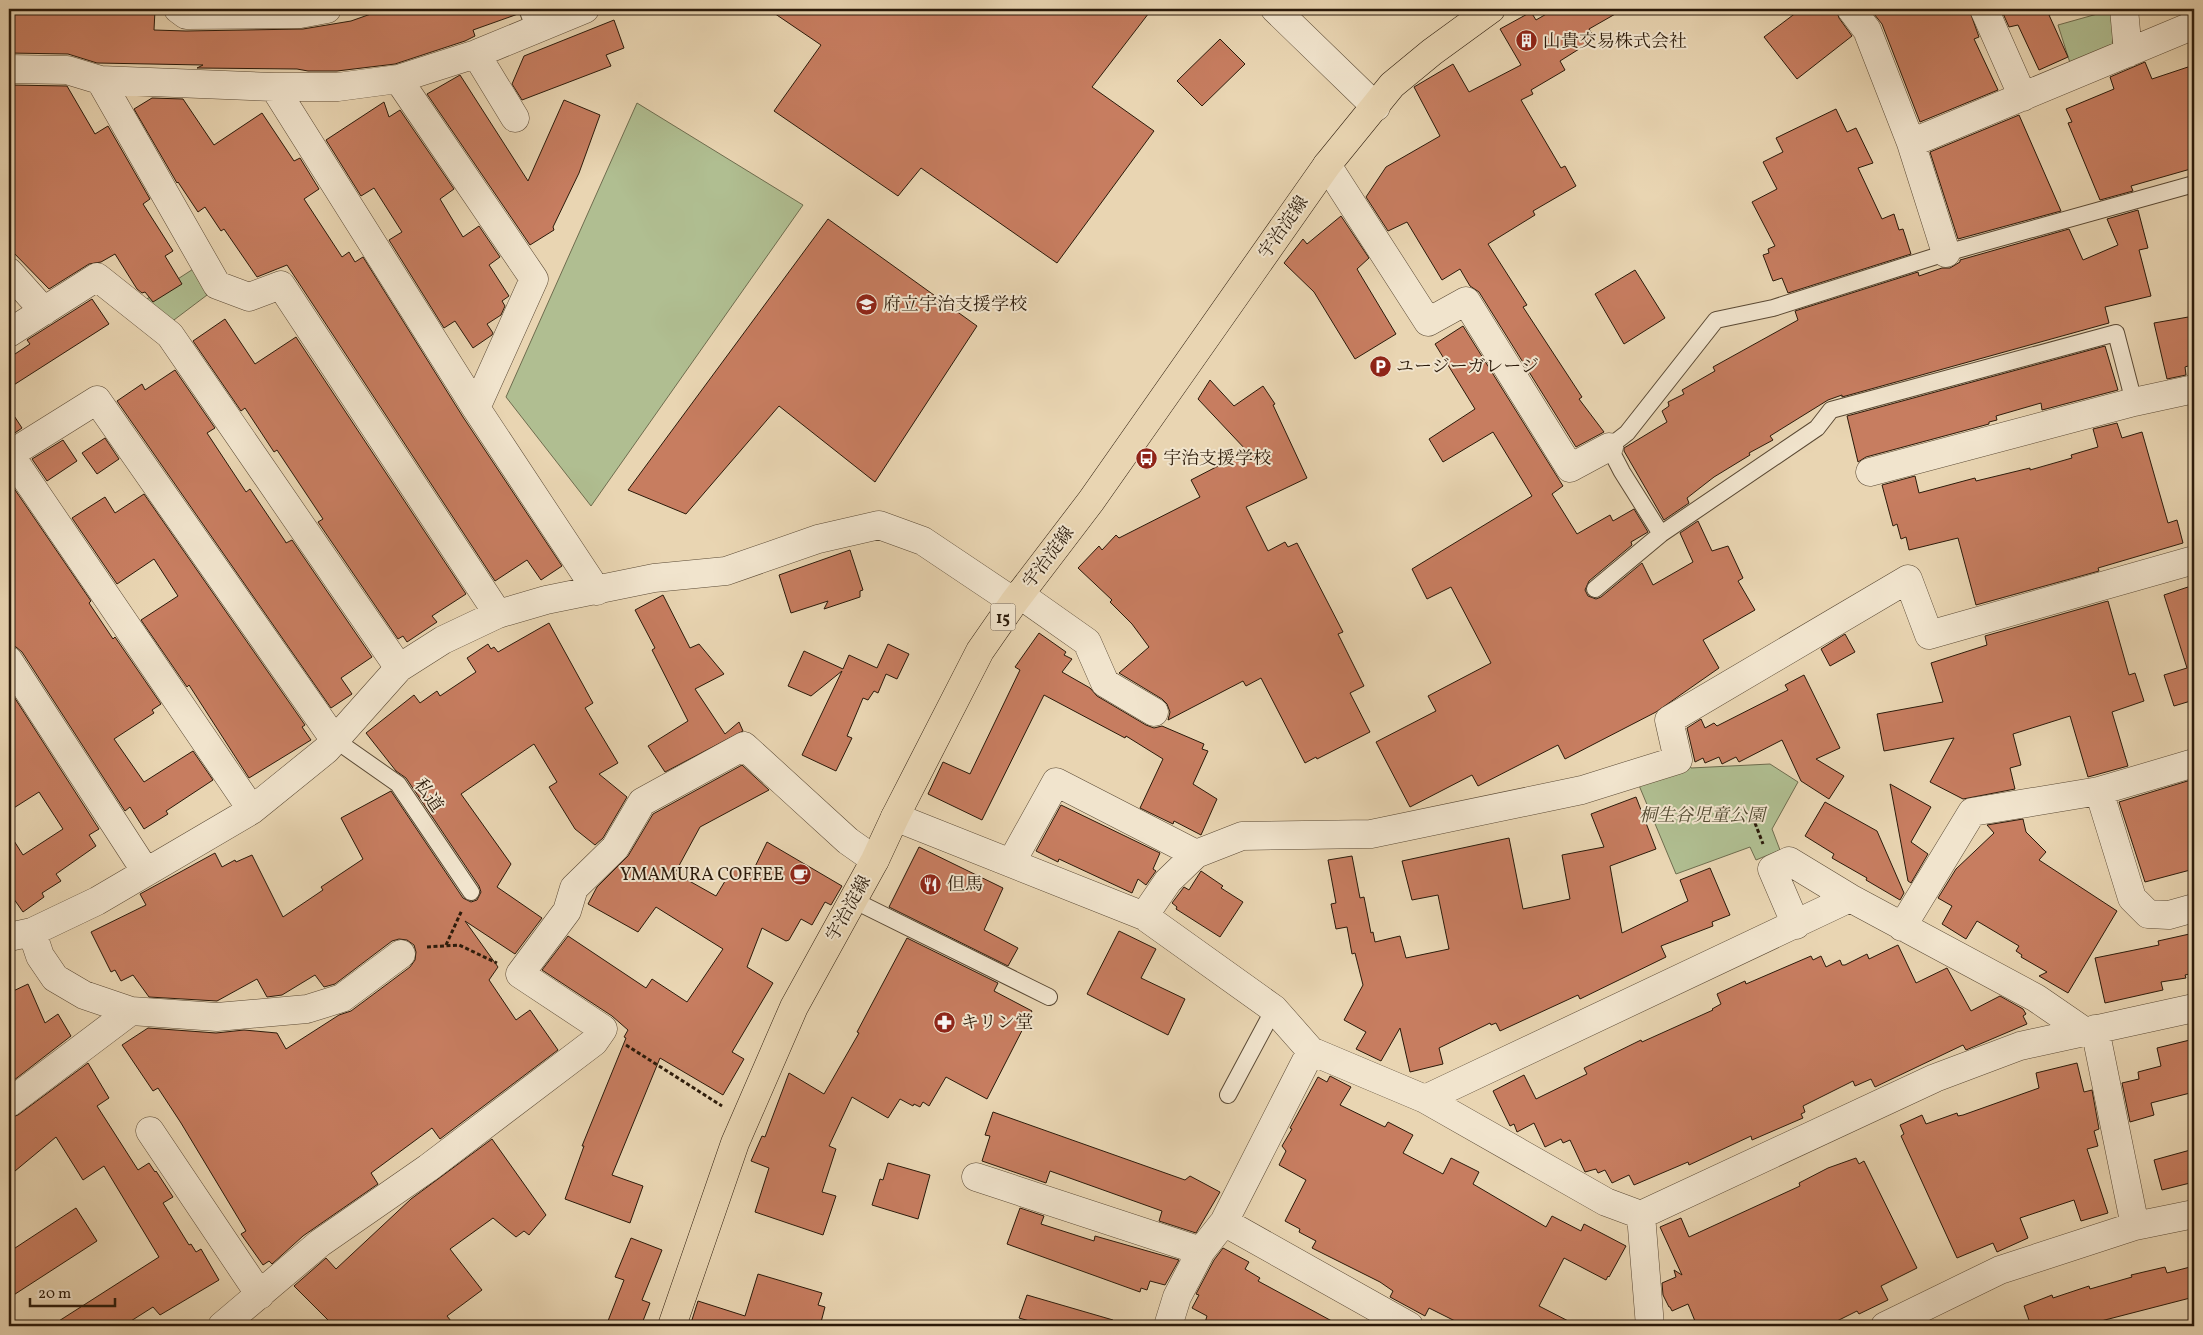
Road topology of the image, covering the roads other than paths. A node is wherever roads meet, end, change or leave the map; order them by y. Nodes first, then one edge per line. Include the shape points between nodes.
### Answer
1 (178, 9) edge
2 (327, 9) edge
3 (585, 9) edge
4 (1276, 9) edge
5 (1491, 9) edge
6 (1851, 9) edge
7 (1984, 9) edge
8 (2124, 9) edge
9 (532, 19) edge
10 (2194, 25) edge
11 (2128, 53) junction
12 (476, 54) junction
13 (9, 69) edge
14 (398, 79) junction
15 (100, 80) junction
16 (274, 87) junction
17 (2023, 97) junction
18 (1376, 106) junction
19 (515, 118) dead end
20 (1911, 143) junction
21 (1327, 165) junction
22 (2194, 184) edge
23 (1946, 253) junction
24 (9, 272) edge
25 (44, 311) junction
26 (9, 333) edge
27 (2194, 389) edge
28 (2134, 402) junction
29 (476, 408) junction
30 (1609, 447) junction
31 (9, 455) edge
32 (1870, 472) dead end
33 (1661, 534) junction
34 (2194, 560) edge
35 (1594, 589) dead end
36 (597, 590) junction
37 (1017, 598) junction
38 (498, 614) junction
39 (9, 661) edge
40 (399, 668) junction
41 (1154, 712) dead end
42 (334, 739) junction
43 (2194, 763) edge
44 (2099, 791) junction
45 (252, 810) junction
46 (895, 817) junction
47 (1196, 854) junction
48 (875, 860) junction
49 (1011, 863) junction
50 (146, 872) junction
51 (471, 892) road end
52 (1850, 898) junction
53 (853, 900) junction
54 (2194, 908) edge
55 (1144, 916) junction
56 (1796, 925) junction
57 (1902, 927) junction
58 (20, 934) edge
59 (400, 954) road end
60 (1049, 997) dead end
61 (2194, 1008) edge
62 (1274, 1009) junction
63 (131, 1011) junction
64 (2089, 1030) junction
65 (1311, 1051) junction
66 (1228, 1095) dead end
67 (1425, 1099) junction
68 (9, 1103) edge
69 (150, 1131) dead end
70 (976, 1177) dead end
71 (2194, 1214) edge
72 (1641, 1215) junction
73 (1224, 1222) junction
74 (2135, 1226) junction
75 (1201, 1252) junction
76 (260, 1295) junction
77 (222, 1326) edge
78 (672, 1326) edge
79 (1168, 1326) edge
80 (1410, 1326) edge
81 (1650, 1326) edge
82 (1885, 1326) edge

1 - 2 street via 186,15 300,14
3 - 9 street
4 - 18 street
5 - 18 main road, 宇治淀線 / 15 via 1392,85
6 - 20 street via 1867,30
7 - 17 street
8 - 11 street
9 - 12 street
10 - 11 street
11 - 17 street
12 - 14 street
12 - 19 street
13 - 15 street via 67,70
14 - 16 street via 338,87
14 - 29 street via 534,279
15 - 16 street
15 - 38 street via 217,285 250,297 281,285
16 - 29 street
17 - 20 street
18 - 21 main road, 宇治淀線 / 15
20 - 23 street
21 - 30 street via 1428,322 1466,302 1570,468
21 - 37 main road, 宇治淀線 / 15 via 1090,501
22 - 23 lane
23 - 30 lane via 1773,308 1716,320 1627,433
24 - 25 street
25 - 26 street
25 - 40 street via 97,277 170,335
27 - 28 street
28 - 32 street
28 - 33 lane via 2116,333 1831,410 1818,428
29 - 36 street
30 - 33 lane
31 - 42 street via 97,400
31 - 45 street
33 - 35 lane
34 - 47 street via 1929,635 1908,579 1670,720 1678,760 1582,790 1371,834 1242,836
36 - 37 street via 654,578 726,571 818,539 879,525 923,541
36 - 38 street
37 - 41 street via 1087,642 1105,683
37 - 46 main road, 宇治淀線 / 15 via 980,651
38 - 40 street via 443,640
39 - 50 street
40 - 42 street
42 - 45 street via 326,750
42 - 51 lane, 私道 via 398,784
43 - 44 street
44 - 54 street via 2132,898 2148,914 2169,915
44 - 57 street via 1972,812
45 - 50 street
46 - 48 main road, 宇治淀線 / 15
46 - 49 street
47 - 49 street via 1056,782
47 - 55 street via 1168,881
48 - 53 main road, 宇治淀線 / 15
48 - 76 street via 848,841 744,746 642,802 615,848 574,888 567,911 520,974 602,1029 594,1042 428,1168 320,1243
49 - 55 street
50 - 58 street via 97,901
52 - 56 street
52 - 56 street via 1789,861 1772,869
52 - 57 street
53 - 60 lane
53 - 78 main road, 宇治淀線 / 15 via 794,1007 735,1143
55 - 62 street
56 - 67 street
57 - 64 street
58 - 63 street via 55,978 84,995
59 - 63 street via 342,998 307,1009 217,1016
61 - 64 street
62 - 65 street
62 - 66 lane
63 - 68 street
64 - 72 street via 2020,1046 1935,1078
64 - 74 street
65 - 67 street
65 - 73 street
67 - 72 street via 1606,1202
69 - 76 street
70 - 75 street
71 - 74 street
72 - 81 street
73 - 75 street
73 - 80 street
74 - 82 street via 2000,1270
75 - 79 street via 1177,1298
76 - 77 street

